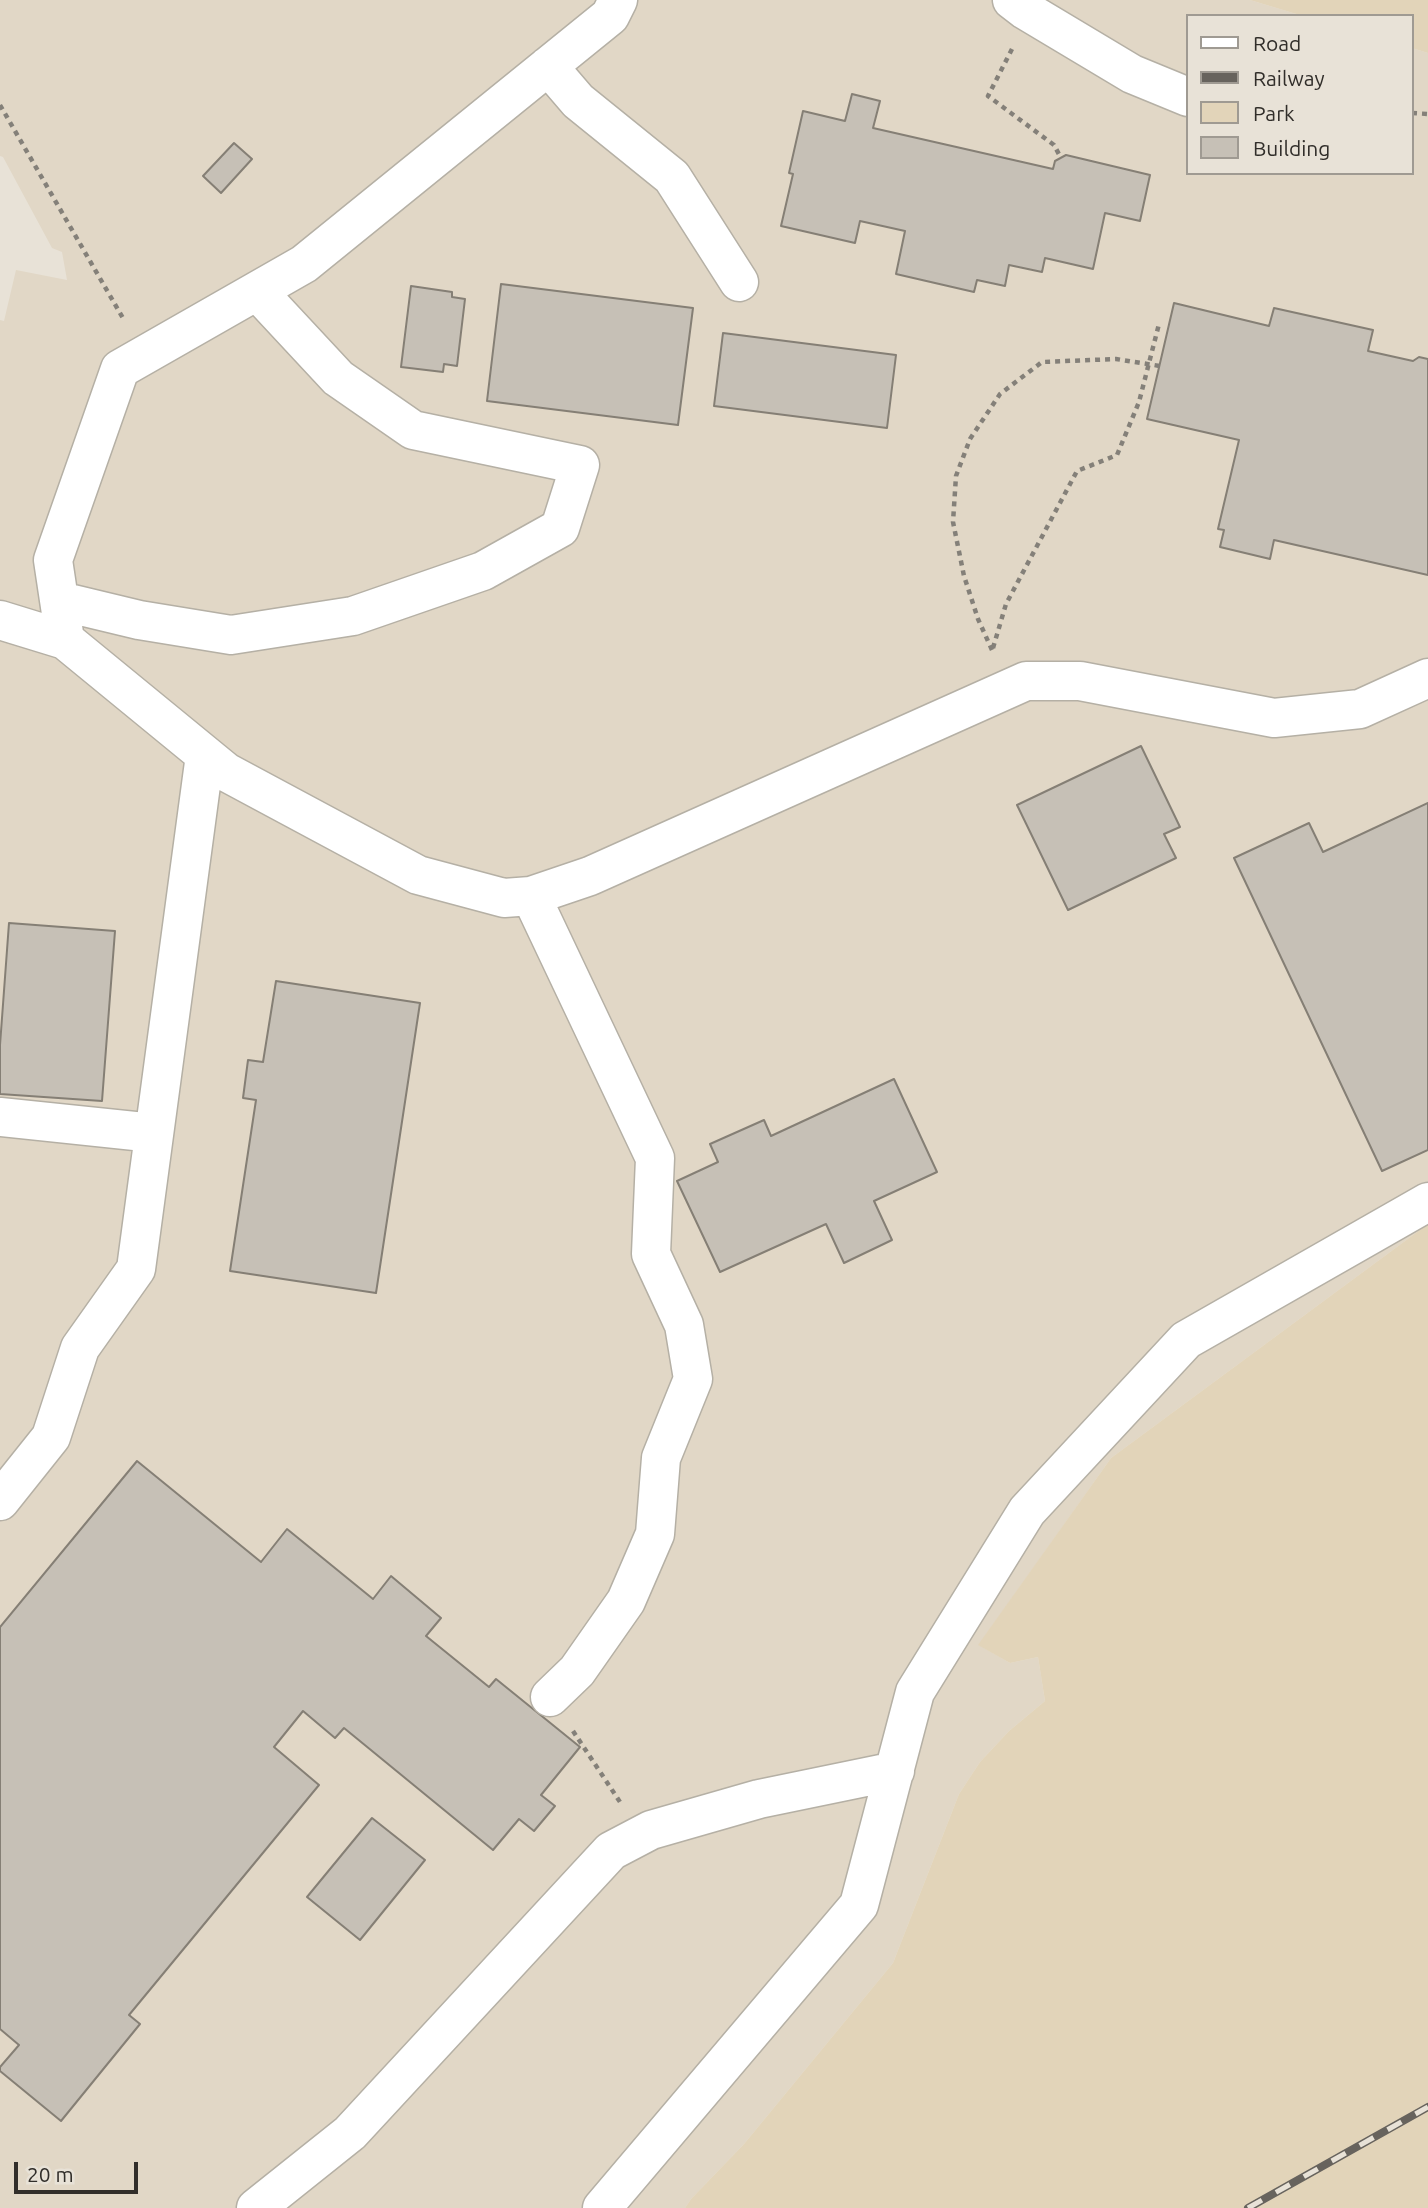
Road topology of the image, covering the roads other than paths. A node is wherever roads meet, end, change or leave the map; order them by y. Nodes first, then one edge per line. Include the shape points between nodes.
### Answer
1 (618, 0) edge
2 (1012, 0) edge
3 (548, 66) junction
4 (1186, 96) edge
5 (739, 282) dead end
6 (257, 290) junction
7 (60, 601) junction
8 (0, 620) edge
9 (65, 640) junction
10 (1428, 678) edge
11 (205, 755) junction
12 (531, 896) junction
13 (0, 1117) edge
14 (154, 1133) junction
15 (1428, 1202) edge
16 (0, 1501) edge
17 (550, 1697) road end
18 (895, 1771) junction
19 (256, 2208) edge
20 (602, 2208) edge

1 - 3 lane via 610,16
2 - 4 lane via 1132,74
3 - 5 lane via 578,101 672,177
3 - 6 lane via 304,264
6 - 7 lane via 120,369 53,560
6 - 7 lane via 338,378 413,430 580,465 560,528 483,571 353,616 231,635
7 - 9 lane
8 - 9 lane
9 - 11 lane
10 - 12 lane via 1360,709 1274,718 1080,681 1026,681 590,876
11 - 12 lane via 226,772 418,875 504,898
11 - 14 lane
12 - 17 lane via 656,1158 651,1254 684,1325 693,1379 661,1458 654,1534 626,1601 577,1671
13 - 14 lane
14 - 16 lane via 136,1269 80,1348 51,1437
15 - 18 lane via 1186,1339 1027,1511 915,1692
18 - 19 lane via 758,1799 651,1830 611,1851 350,2133
18 - 20 lane via 859,1905

